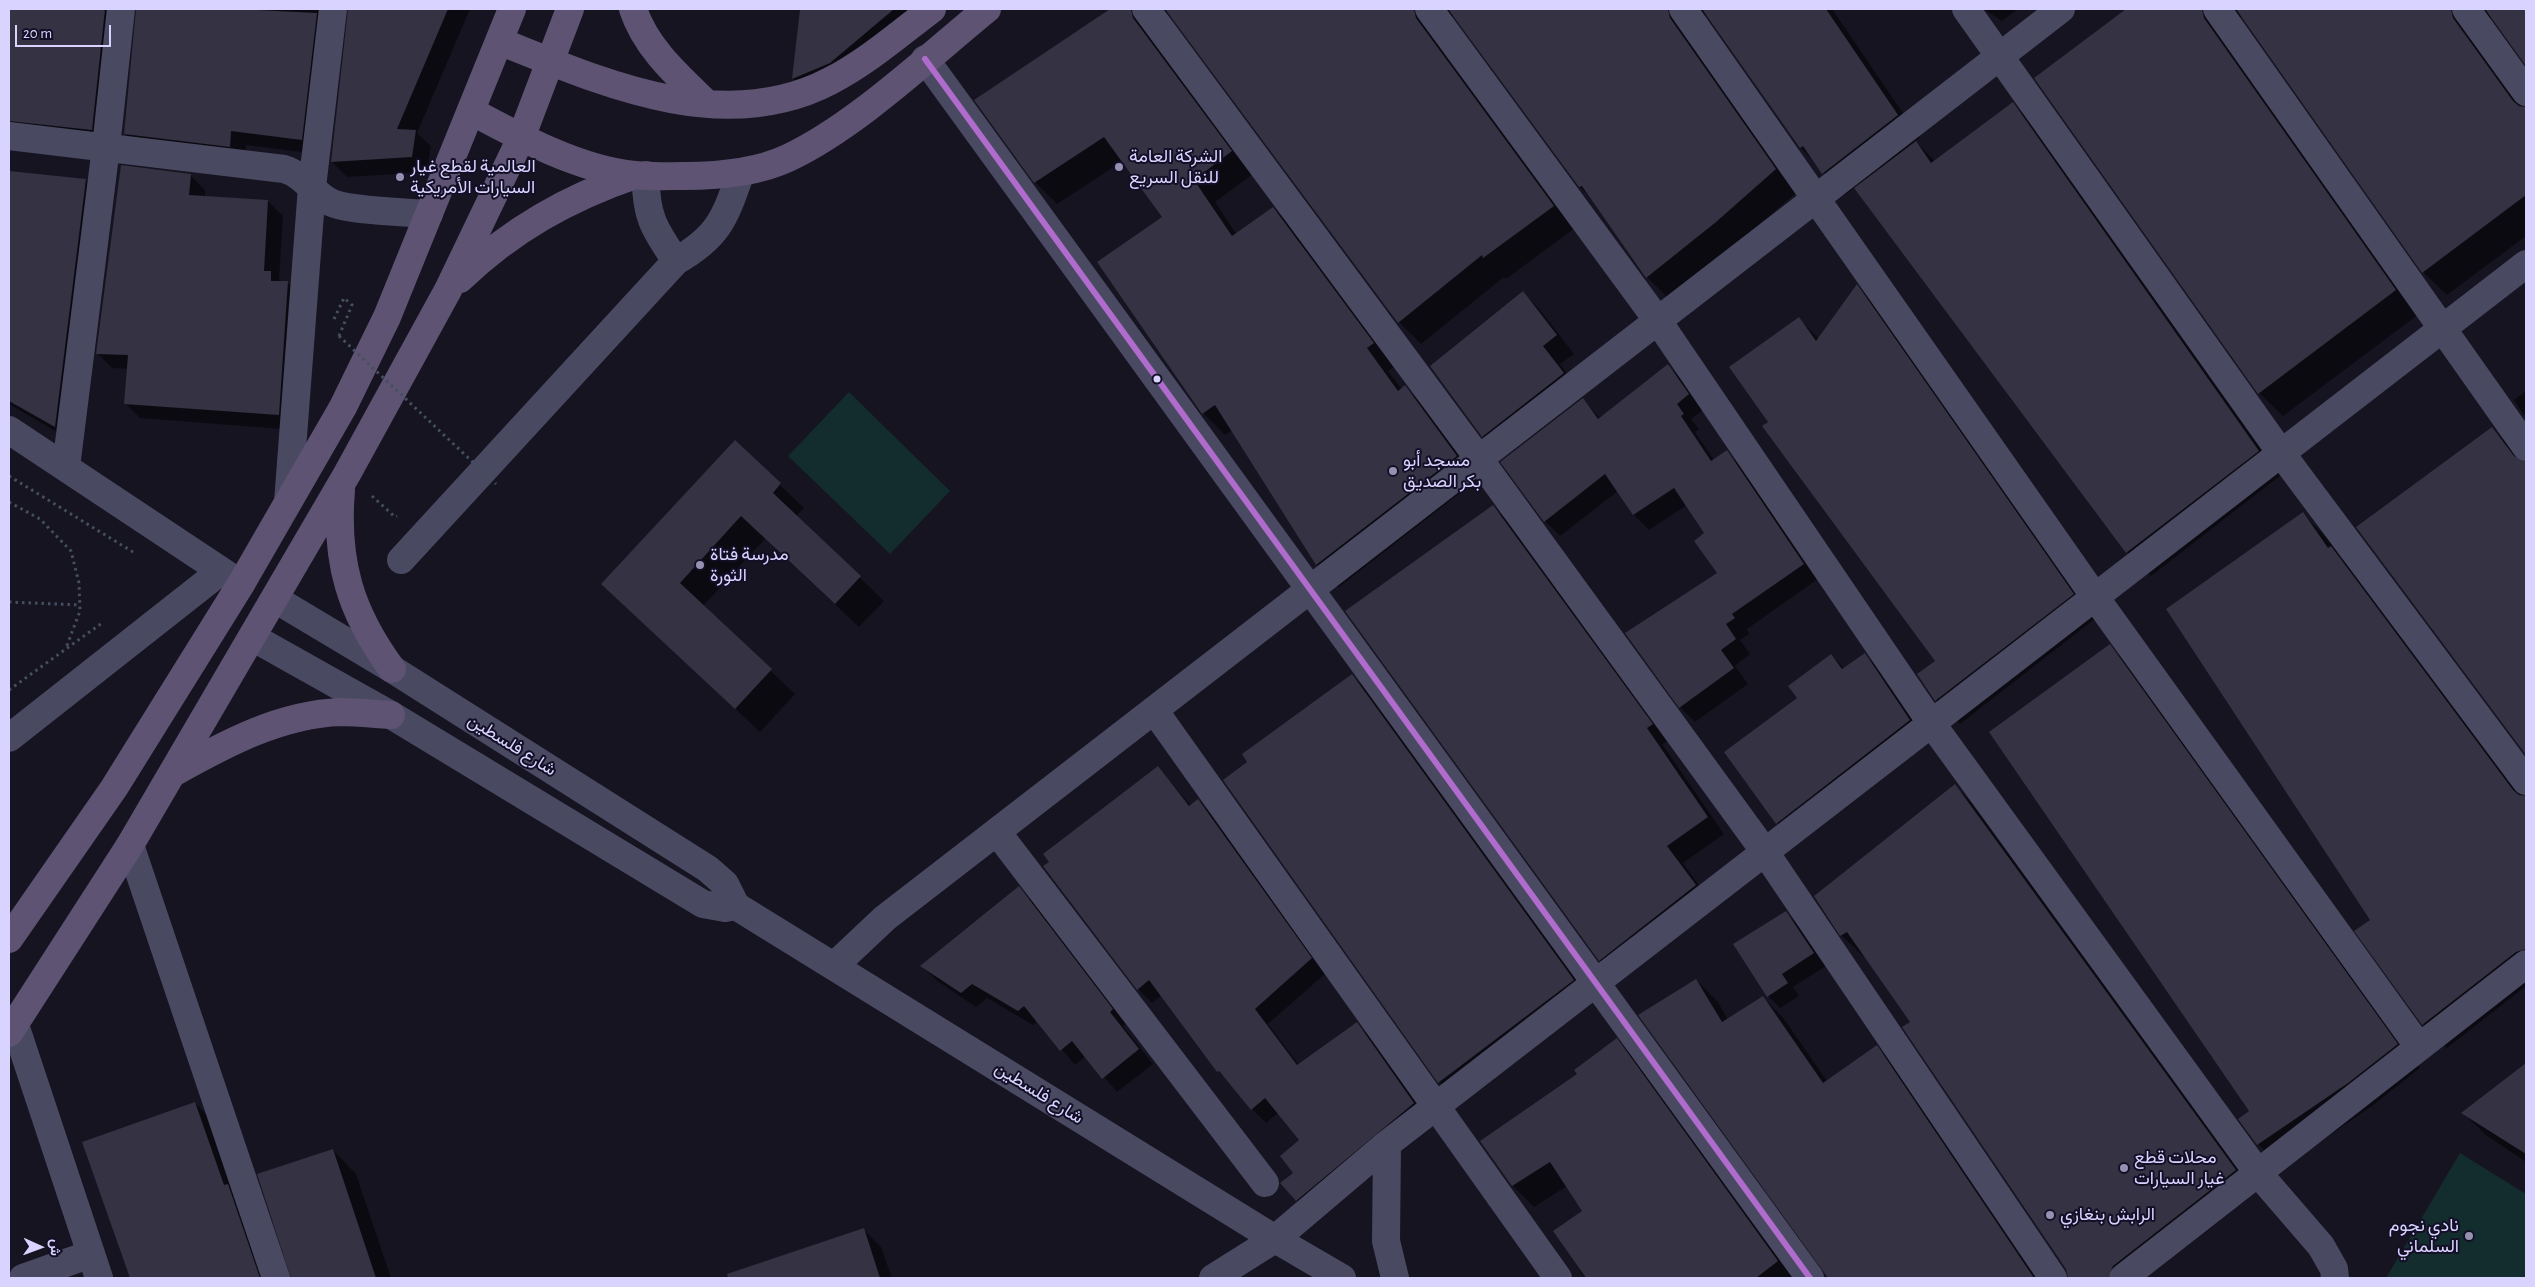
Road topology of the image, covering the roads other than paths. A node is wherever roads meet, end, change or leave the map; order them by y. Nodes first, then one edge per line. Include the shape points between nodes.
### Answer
1 (121, 9) edge
2 (333, 9) edge
3 (512, 9) edge
4 (570, 9) edge
5 (633, 9) edge
6 (932, 9) edge
7 (987, 9) edge
8 (1146, 9) edge
9 (1429, 9) edge
10 (1684, 9) edge
11 (1966, 9) edge
12 (2061, 9) edge
13 (2218, 9) edge
14 (2466, 9) edge
15 (500, 41) junction
16 (2000, 56) junction
17 (925, 59) junction
18 (551, 62) junction
19 (2526, 92) edge
20 (706, 103) junction
21 (471, 110) junction
22 (9, 136) edge
23 (521, 138) junction
24 (106, 147) junction
25 (741, 172) junction
26 (640, 175) junction
27 (312, 187) junction
28 (1817, 197) junction
29 (429, 214) junction
30 (676, 261) junction
31 (2526, 264) edge
32 (448, 290) junction
33 (1658, 321) junction
34 (2442, 330) junction
35 (9, 430) edge
36 (2526, 447) edge
37 (2281, 453) junction
38 (1479, 459) junction
39 (66, 467) junction
40 (344, 479) junction
41 (288, 502) junction
42 (401, 560) dead end
43 (231, 578) junction
44 (1310, 590) junction
45 (2095, 597) junction
46 (274, 599) junction
47 (252, 638) junction
48 (392, 669) junction
49 (1154, 710) junction
50 (391, 715) junction
51 (1932, 724) junction
52 (9, 738) edge
53 (173, 773) junction
54 (2526, 780) edge
55 (997, 832) junction
56 (130, 845) junction
57 (1765, 852) junction
58 (736, 906) junction
59 (9, 940) edge
60 (2526, 964) edge
61 (834, 966) junction
62 (1596, 983) junction
63 (12, 1029) edge
64 (2419, 1047) junction
65 (1435, 1106) junction
66 (1387, 1144) junction
67 (2258, 1173) junction
68 (1265, 1183) dead end
69 (1275, 1239) junction
70 (95, 1266) edge
71 (23, 1278) edge
72 (276, 1278) edge
73 (1213, 1278) edge
74 (1342, 1278) edge
75 (1395, 1278) edge
76 (1558, 1278) edge
77 (1810, 1278) edge
78 (2053, 1278) edge
79 (2123, 1278) edge
80 (2335, 1278) edge

1 - 24 street
2 - 27 street
3 - 15 main road
4 - 18 main road
5 - 20 main road via 658,55
6 - 20 main road via 858,65 829,82 794,95 761,102 738,105
7 - 17 main road
8 - 38 street
9 - 33 street
10 - 28 street
11 - 16 street
12 - 16 street
13 - 34 street
14 - 19 street
15 - 18 main road
15 - 21 main road
16 - 28 street
16 - 37 street
17 - 25 main road via 824,138 787,158
17 - 44 street
18 - 20 main road via 646,95
18 - 23 main road
21 - 23 main road
21 - 29 main road
22 - 24 street
23 - 26 main road via 573,159
23 - 32 main road
24 - 27 street via 284,169 295,172
24 - 39 street
25 - 26 main road via 706,176
25 - 30 street via 721,223 708,240
26 - 30 street via 649,216
26 - 32 main road via 593,190 553,209 480,259
27 - 29 street via 339,206
27 - 41 street
28 - 33 street
28 - 45 street
29 - 41 main road via 387,317 347,400
30 - 42 street
31 - 34 street
32 - 40 main road
33 - 38 street
33 - 51 street
34 - 36 street
34 - 37 street
35 - 39 street
37 - 45 street
37 - 54 street
38 - 44 street
38 - 57 street
39 - 43 street
40 - 46 main road
40 - 48 main road via 338,517 346,582 372,642
41 - 43 main road
43 - 52 street
43 - 59 main road via 114,788
44 - 49 street
44 - 62 street
45 - 51 street
45 - 64 street
46 - 47 main road
46 - 48 street, شارع فلسطين
47 - 50 street, شارع فلسطين
47 - 53 main road
48 - 58 street, شارع فلسطين via 708,869 725,884
49 - 55 street
49 - 65 street
50 - 53 main road via 341,712 300,717 261,729
50 - 58 street, شارع فلسطين via 703,904 725,908
51 - 57 street
51 - 67 street
53 - 56 main road
55 - 61 street via 885,918
55 - 68 street
56 - 63 main road
56 - 72 street
57 - 62 street
57 - 78 street
58 - 61 street, شارع فلسطين
60 - 64 street
61 - 69 street, شارع فلسطين
62 - 65 street
62 - 77 street
63 - 70 street
64 - 67 street
65 - 66 street
65 - 76 street
66 - 69 street
66 - 75 street via 1386,1233
67 - 79 street
67 - 80 street via 2321,1246 2334,1269
69 - 73 street
69 - 74 street, شارع فلسطين
70 - 71 street

